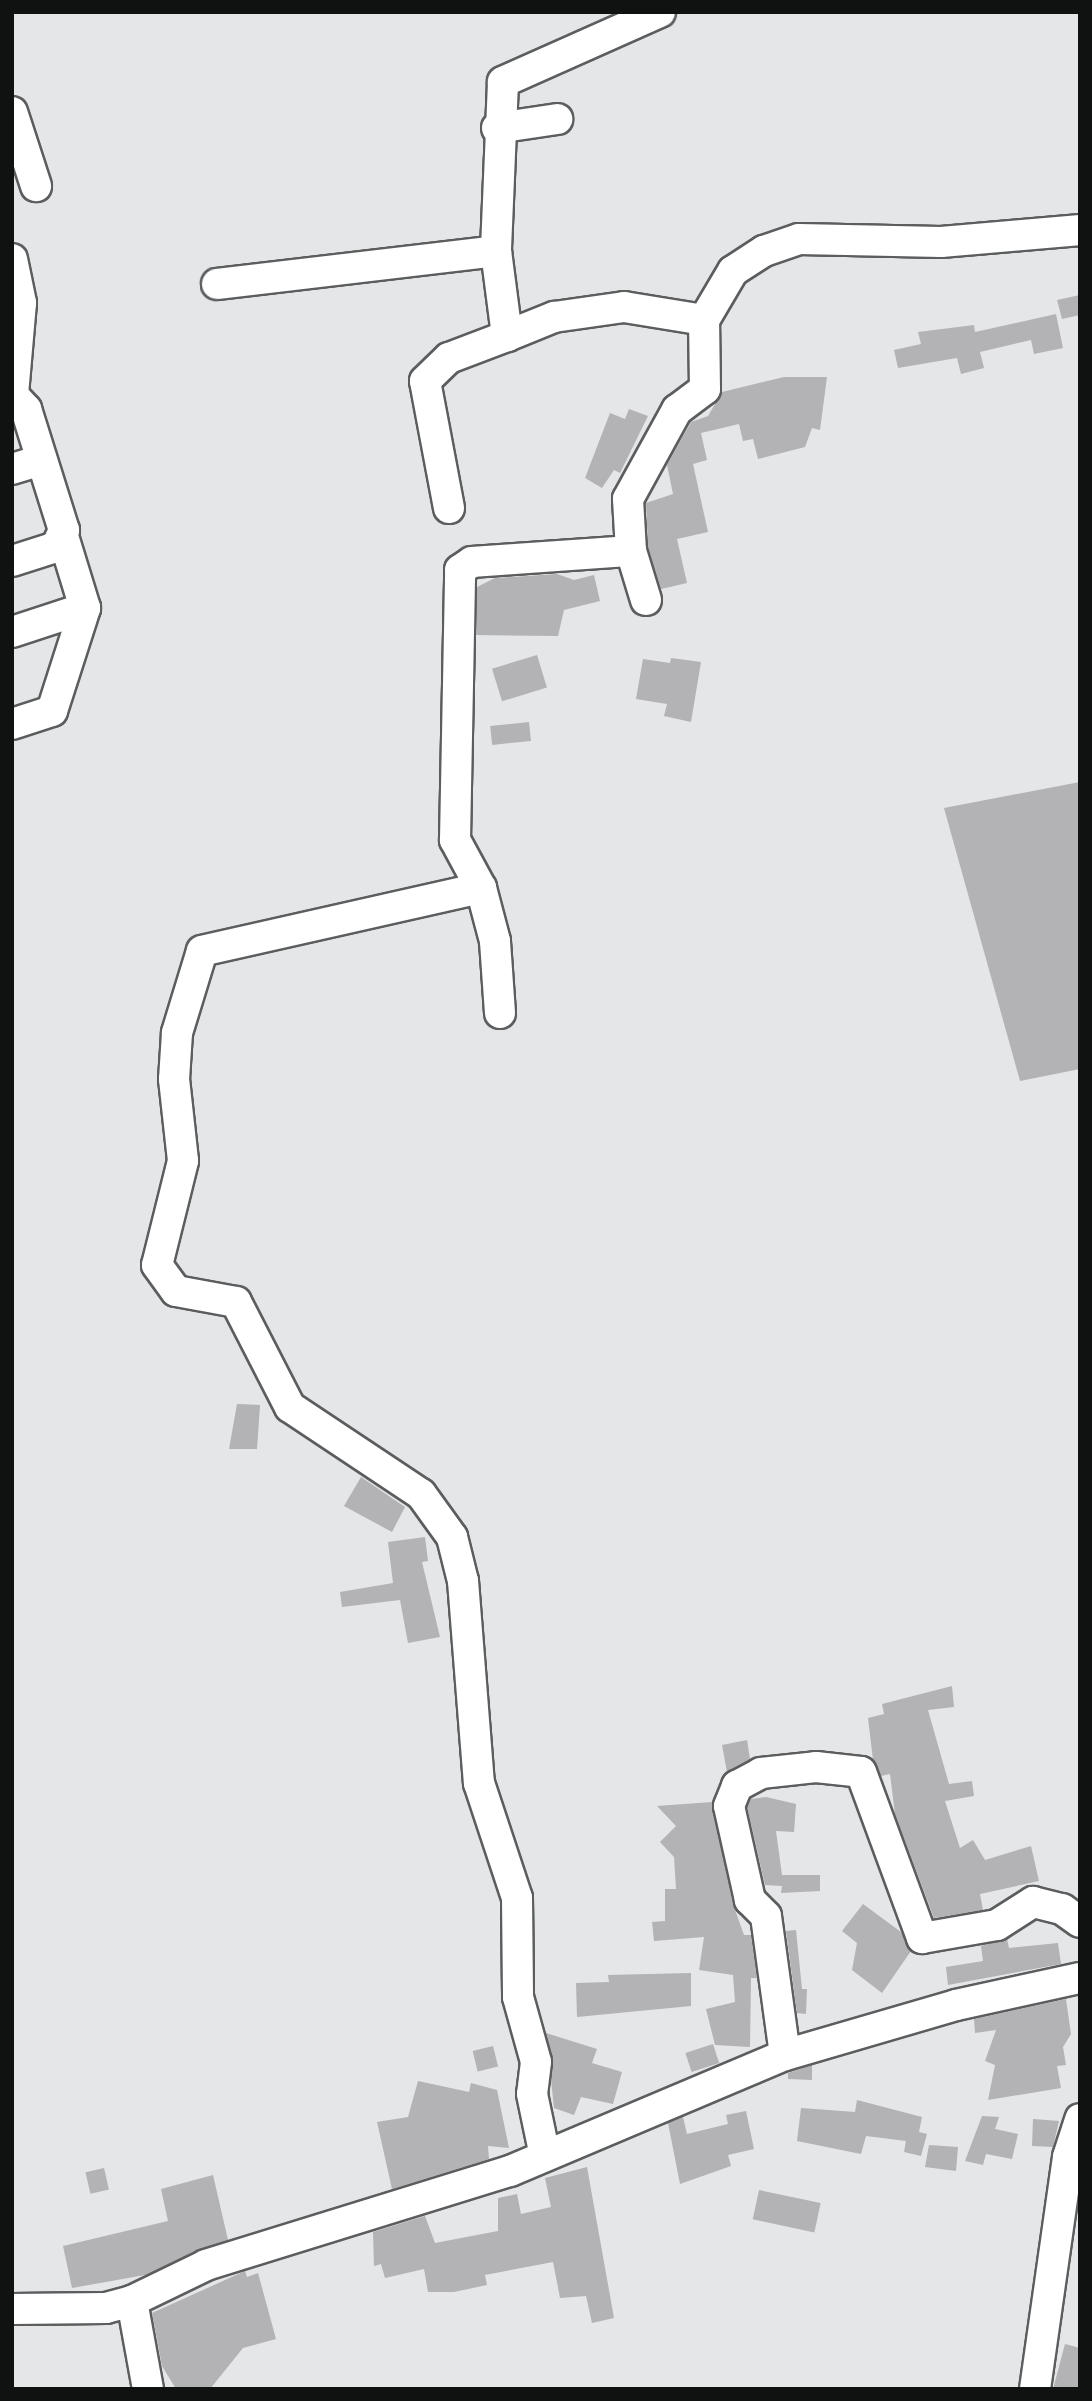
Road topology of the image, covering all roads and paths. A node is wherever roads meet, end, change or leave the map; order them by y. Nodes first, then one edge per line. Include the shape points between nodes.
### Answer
1 (660, 12) edge
2 (12, 112) edge
3 (557, 119) dead end
4 (497, 128) junction
5 (36, 186) dead end
6 (1080, 230) edge
7 (496, 251) junction
8 (12, 259) edge
9 (217, 284) dead end
10 (16, 305) edge
11 (704, 320) junction
12 (507, 336) junction
13 (13, 394) edge
14 (42, 460) junction
15 (12, 469) edge
16 (449, 508) dead end
17 (63, 536) junction
18 (631, 551) junction
19 (12, 561) edge
20 (646, 600) dead end
21 (85, 608) junction
22 (12, 632) edge
23 (12, 724) edge
24 (481, 888) junction
25 (500, 1013) dead end
26 (1080, 1922) edge
27 (1080, 1978) edge
28 (785, 2055) junction
29 (1080, 2119) edge
30 (545, 2156) junction
31 (132, 2301) junction
32 (12, 2309) edge
33 (148, 2389) edge
34 (1035, 2389) edge

1 - 4 street via 603,42 507,77
2 - 5 street
3 - 4 street
4 - 7 street
6 - 11 street via 954,241 799,239 764,251 733,271
7 - 9 street
7 - 12 street
8 - 10 street
10 - 13 street
11 - 12 street via 624,307 554,317
11 - 18 street via 705,389 677,410 628,499
12 - 16 street via 449,358 425,381
13 - 14 street via 26,409
14 - 15 street
14 - 17 street
17 - 19 street via 56,547
17 - 21 street
18 - 20 street
18 - 24 street via 472,562 460,570 455,840
21 - 22 street
21 - 23 street via 52,710
24 - 25 street via 495,941
24 - 30 street via 202,951 177,1033 173,1079 183,1161 157,1265 166,1286 176,1291 236,1302 289,1407 421,1494 452,1536 463,1581 479,1783 517,1898 518,1997 536,2062 531,2094
26 - 28 street via 1062,1909 1033,1902 997,1925 922,1938 861,1772 816,1767 761,1773 737,1786 729,1806 750,1900 766,1916
27 - 28 street via 968,2002
28 - 30 street
29 - 34 street via 1068,2157
30 - 31 street via 363,2220 206,2265
31 - 32 street via 96,2309
31 - 33 street

